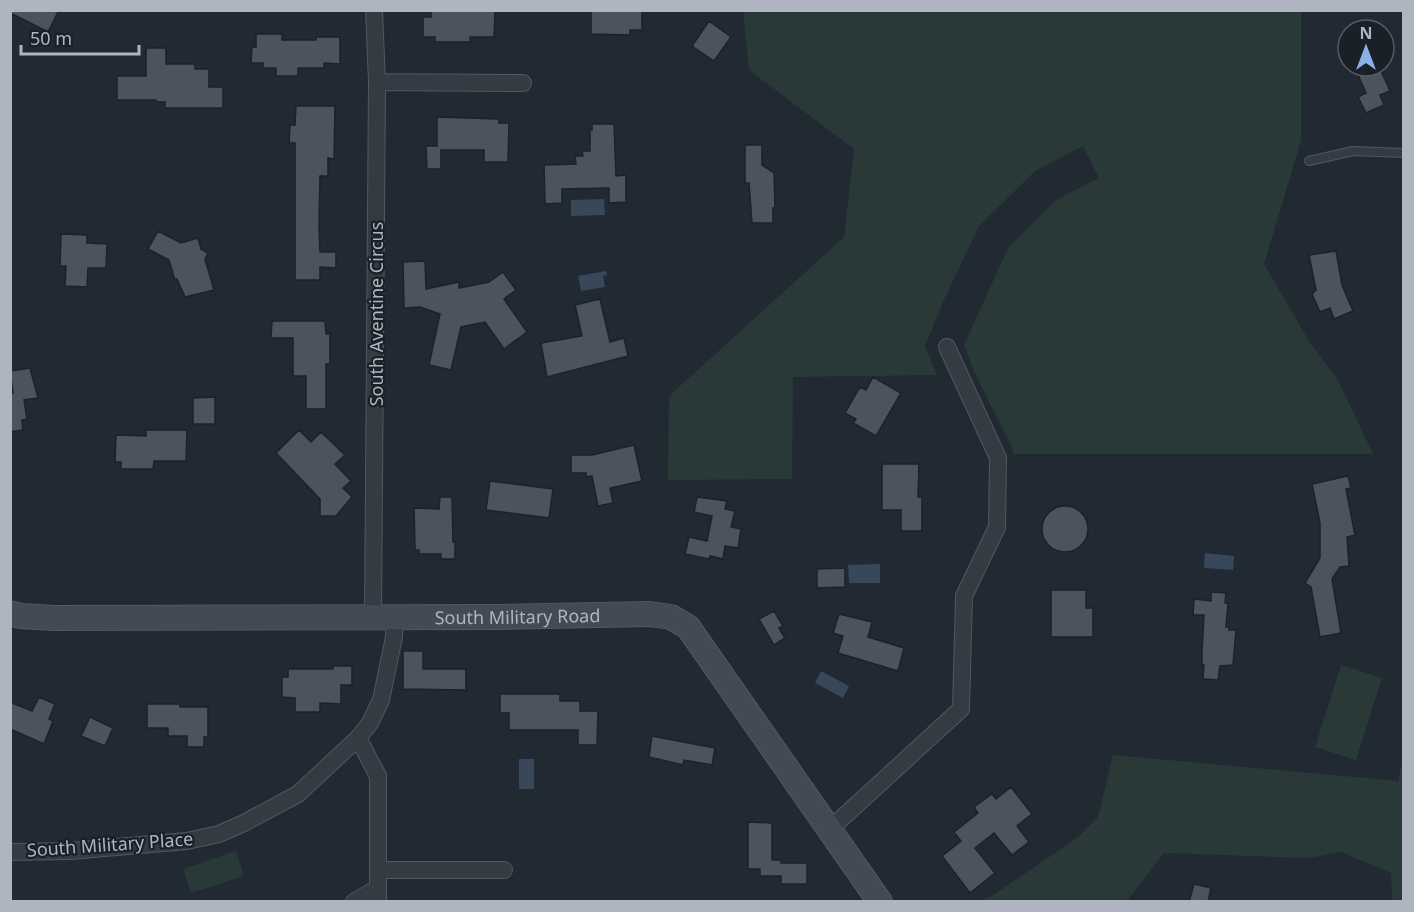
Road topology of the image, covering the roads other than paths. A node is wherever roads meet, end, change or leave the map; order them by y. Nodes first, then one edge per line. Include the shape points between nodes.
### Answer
1 (374, 10) edge
2 (377, 82) junction
3 (523, 82) dead end
4 (1404, 153) edge
5 (1309, 161) dead end
6 (947, 347) dead end
7 (10, 613) edge
8 (384, 617) junction
9 (358, 738) junction
10 (830, 830) junction
11 (10, 852) edge
12 (379, 870) junction
13 (504, 870) dead end
14 (378, 895) edge
15 (354, 902) edge
16 (880, 902) edge

1 - 2 street, South Aventine Circus
2 - 3 street
2 - 8 street, South Aventine Circus
4 - 5 lane via 1353,151
6 - 10 street via 998,458 997,527 963,596 961,709
7 - 8 street, South Military Road via 54,618
8 - 9 street, South Military Place via 393,637 381,700
8 - 10 street, South Military Road via 650,614 680,621 688,627
9 - 11 street, South Military Place via 298,794 219,834 119,847
9 - 12 street via 378,776
10 - 16 street, South Military Road
12 - 13 street
12 - 14 street
14 - 15 street

